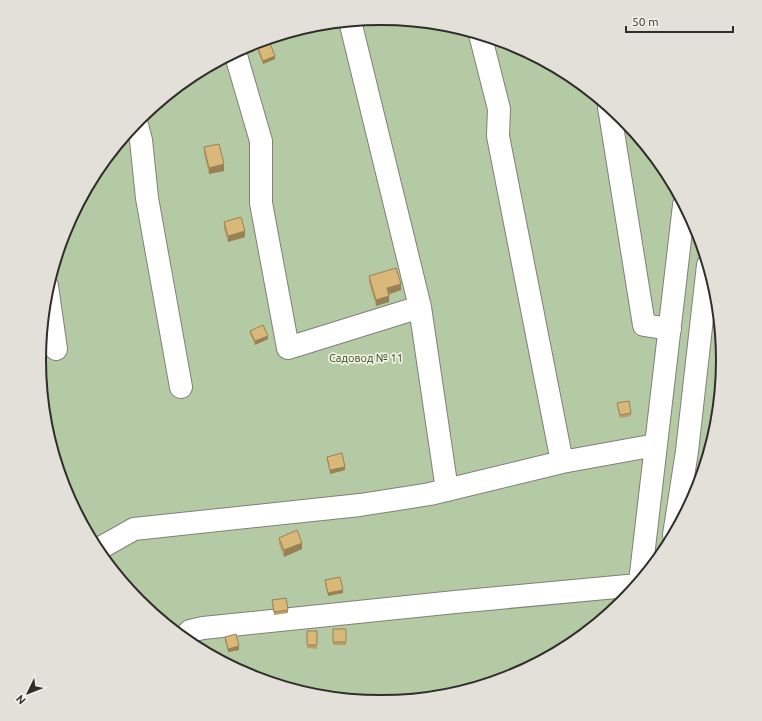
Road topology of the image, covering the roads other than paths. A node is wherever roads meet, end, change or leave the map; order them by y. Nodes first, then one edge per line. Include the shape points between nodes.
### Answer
1 (351, 27) edge
2 (482, 41) edge
3 (237, 58) edge
4 (611, 116) edge
5 (138, 129) edge
6 (683, 214) edge
7 (706, 280) edge
8 (50, 306) edge
9 (420, 307) junction
10 (670, 329) junction
11 (56, 349) dead end
12 (181, 387) dead end
13 (656, 445) junction
14 (562, 462) junction
15 (447, 490) junction
16 (676, 520) edge
17 (102, 547) edge
18 (641, 572) edge
19 (629, 586) edge
20 (187, 634) edge

1 - 9 lane
2 - 14 lane via 499,108 498,136
3 - 9 lane via 261,141 261,203 288,348
4 - 10 lane via 644,325
5 - 12 lane via 147,198
6 - 10 lane
7 - 16 lane via 687,451
8 - 11 lane
9 - 15 lane
10 - 13 lane
13 - 14 lane
13 - 18 lane
14 - 15 lane
15 - 17 lane via 360,505 134,529
19 - 20 lane via 203,628 190,630

